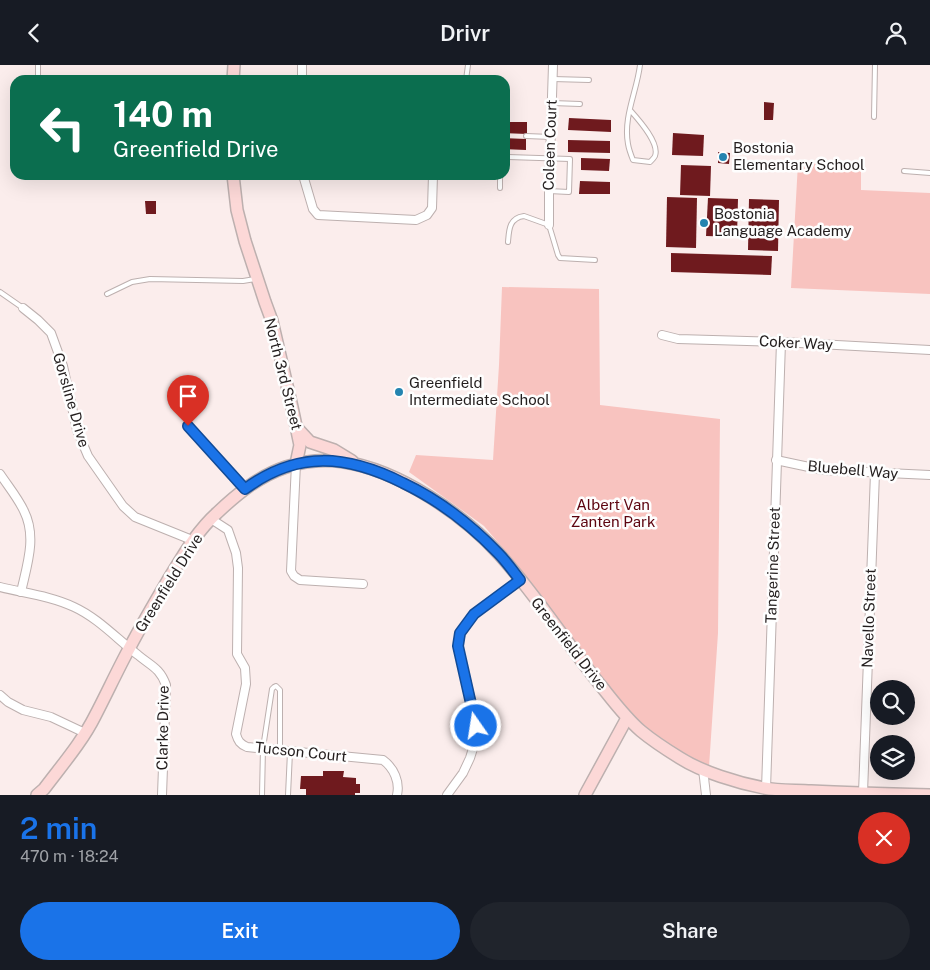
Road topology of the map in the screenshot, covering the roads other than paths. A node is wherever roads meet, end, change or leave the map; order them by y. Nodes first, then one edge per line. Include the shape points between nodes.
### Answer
1 (553, 65) edge
2 (640, 65) edge
3 (875, 65) edge
4 (552, 79) junction
5 (589, 80) dead end
6 (552, 103) junction
7 (580, 104) dead end
8 (630, 110) junction
9 (874, 117) dead end
10 (526, 136) dead end
11 (550, 137) junction
12 (510, 157) edge
13 (550, 158) junction
14 (904, 171) dead end
15 (930, 173) edge
16 (234, 180) edge
17 (304, 180) edge
18 (433, 180) edge
19 (500, 180) edge
20 (500, 187) dead end
21 (548, 191) junction
22 (549, 225) junction
23 (508, 242) dead end
24 (595, 260) dead end
25 (257, 278) junction
26 (0, 291) edge
27 (107, 294) dead end
28 (23, 308) joint
29 (662, 335) dead end
30 (781, 342) junction
31 (930, 350) edge
32 (188, 426) dead end
33 (296, 427) junction
34 (776, 460) junction
35 (296, 464) junction
36 (358, 465) junction
37 (875, 473) junction
38 (0, 474) edge
39 (930, 475) edge
40 (245, 489) junction
41 (211, 519) junction
42 (192, 541) junction
43 (520, 580) junction
44 (364, 584) dead end
45 (0, 587) edge
46 (21, 592) junction
47 (129, 647) junction
48 (0, 695) edge
49 (627, 718) junction
50 (85, 733) junction
51 (263, 748) junction
52 (280, 750) junction
53 (290, 752) junction
54 (703, 769) junction
55 (766, 789) junction
56 (42, 793) edge
57 (830, 793) edge
58 (860, 794) edge
59 (162, 795) edge
60 (262, 795) edge
61 (288, 795) edge
62 (397, 795) edge
63 (447, 795) edge
64 (585, 795) edge
65 (706, 795) edge
66 (930, 795) edge

1 - 4 street, Coleen Court
2 - 8 lane
3 - 9 lane
4 - 5 lane
4 - 6 street, Coleen Court
6 - 7 lane
6 - 11 street, Coleen Court
8 - 8 lane via 628,147 633,160 650,162 656,146
10 - 11 lane
11 - 13 street, Coleen Court
12 - 13 lane
13 - 21 street, Coleen Court
13 - 21 lane via 570,159 569,192
14 - 15 lane
16 - 25 main road, North 3rd Street via 237,210
17 - 18 street via 313,209 318,215 416,220 428,215 432,208
19 - 20 lane
21 - 22 street, Coleen Court
22 - 23 lane via 520,217 510,225
22 - 24 lane via 560,257
25 - 27 lane via 244,281 150,279 132,282
25 - 33 main road, North 3rd Street via 272,321
26 - 28 lane
28 - 42 street, Gorsline Drive via 50,333 63,366 77,429 88,456 123,507 135,517
29 - 30 street, Coker Way via 678,339
30 - 31 street, Coker Way
30 - 34 street, Tangerine Street
32 - 40 street
33 - 35 main road, North 3rd Street via 300,445
33 - 36 main road via 310,442 334,450
34 - 37 street, Bluebell Way via 822,470
34 - 55 street, Tangerine Street
35 - 36 main road, Greenfield Drive via 334,461
35 - 40 main road, Greenfield Drive via 262,477
35 - 44 street, North 3rd Street via 291,571 300,580
36 - 43 main road, Greenfield Drive via 417,489 450,511 499,554
37 - 39 street, Bluebell Way
37 - 58 street, Navello Street
38 - 46 street via 24,509 29,523 30,549
40 - 41 main road, Greenfield Drive
41 - 42 main road, Greenfield Drive
41 - 51 street, Tucson Court via 228,530 238,568 237,654 244,668 246,684 237,740 247,747
42 - 47 main road, Greenfield Drive
43 - 49 main road, Greenfield Drive
43 - 63 street via 474,614 460,633 458,646 476,726 475,742 463,773
45 - 46 street, Clarke Drive
46 - 47 street, Clarke Drive via 74,607 94,618
47 - 50 main road, Greenfield Drive
47 - 59 street, Clarke Drive via 157,669 166,685
48 - 50 street via 23,710 51,717
49 - 54 main road, Greenfield Drive via 644,734
49 - 64 main road
50 - 56 main road, Greenfield Drive
51 - 52 street, Tucson Court
51 - 52 lane via 272,689 276,687 280,690
51 - 60 lane
52 - 53 street, Tucson Court
53 - 61 lane
53 - 62 street, Tucson Court via 383,760 396,779
54 - 55 main road, Greenfield Drive
54 - 65 street
55 - 57 main road, Greenfield Drive
57 - 58 main road, Greenfield Drive
58 - 66 main road, Greenfield Drive

